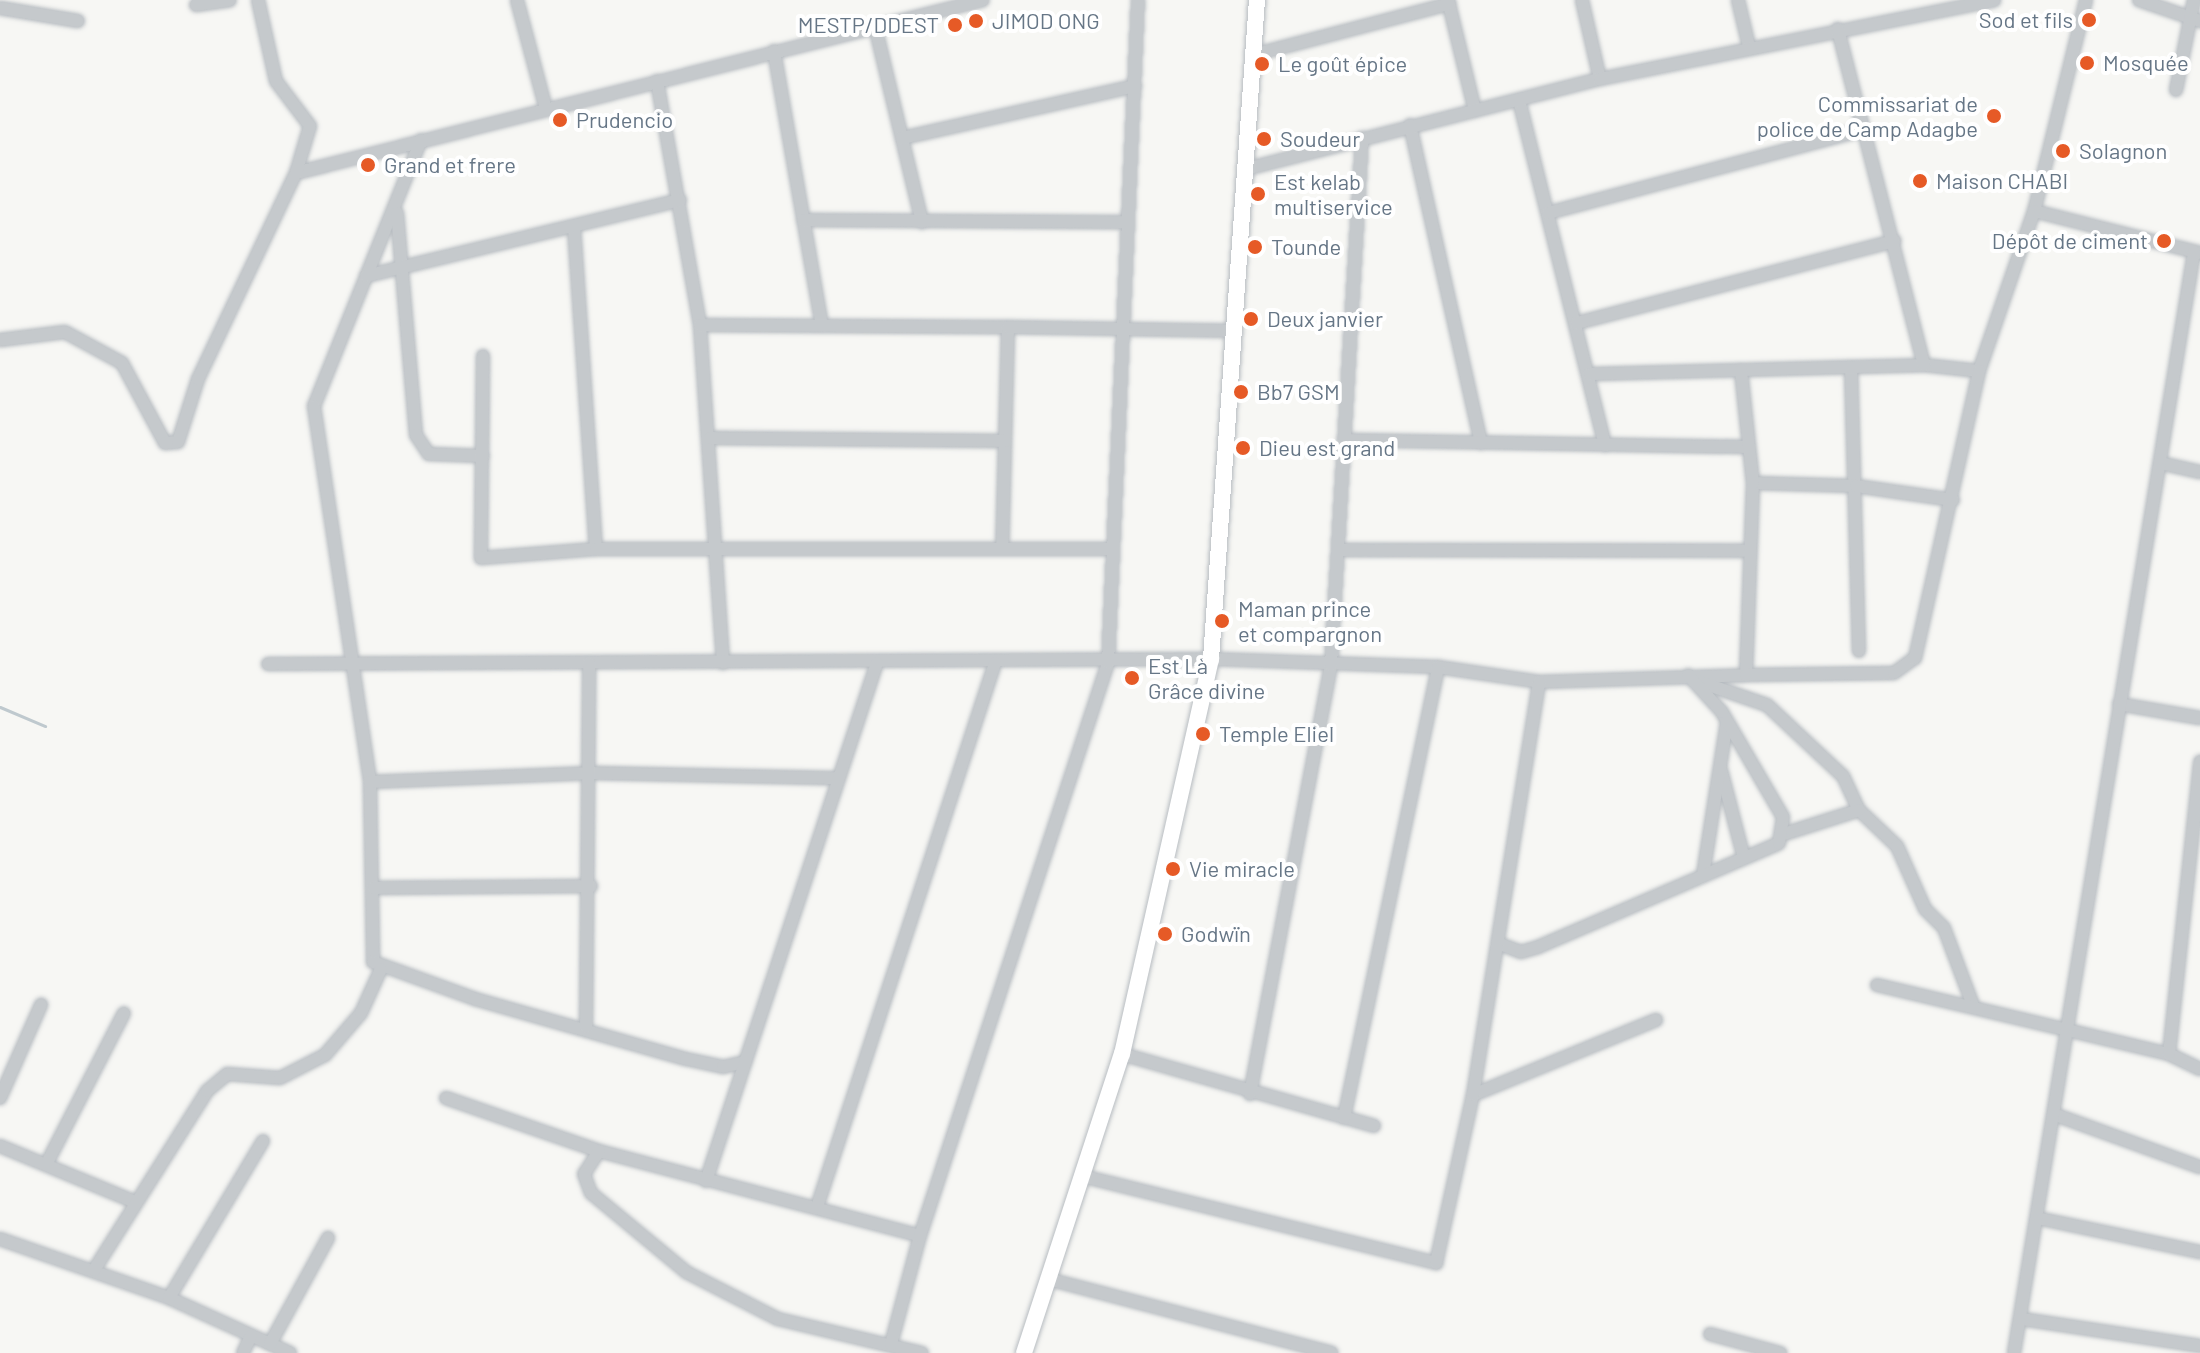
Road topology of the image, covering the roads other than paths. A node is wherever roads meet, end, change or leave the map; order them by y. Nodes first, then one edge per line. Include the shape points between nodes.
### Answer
1 (230, 0) edge
2 (258, 0) edge
3 (517, 0) edge
4 (1138, 0) edge
5 (1257, 0) edge
6 (1582, 0) edge
7 (1738, 0) edge
8 (1994, 0) edge
9 (2086, 0) edge
10 (2139, 0) edge
11 (2194, 0) edge
12 (976, 1) edge
13 (1449, 2) edge
14 (196, 5) dead end
15 (0, 8) edge
16 (2194, 20) edge
17 (78, 21) dead end
18 (875, 26) junction
19 (1838, 29) junction
20 (1749, 46) junction
21 (774, 51) junction
22 (1253, 55) junction
23 (1600, 79) junction
24 (657, 81) junction
25 (1135, 86) junction
26 (2176, 90) dead end
27 (1519, 100) junction
28 (546, 109) junction
29 (1475, 111) junction
30 (1410, 125) junction
31 (1863, 130) junction
32 (902, 138) junction
33 (1362, 138) junction
34 (421, 140) junction
35 (1246, 169) junction
36 (296, 173) junction
37 (680, 200) junction
38 (396, 211) junction
39 (2034, 211) junction
40 (1548, 213) junction
41 (803, 220) junction
42 (922, 222) junction
43 (1125, 222) junction
44 (574, 227) junction
45 (1895, 241) junction
46 (2197, 253) edge
47 (403, 269) junction
48 (366, 276) junction
49 (1577, 323) junction
50 (700, 325) junction
51 (822, 326) junction
52 (1008, 327) junction
53 (1121, 329) junction
54 (1235, 331) junction
55 (0, 340) edge
56 (483, 356) dead end
57 (1924, 365) junction
58 (1851, 367) junction
59 (1741, 370) junction
60 (1979, 371) junction
61 (1590, 374) junction
62 (710, 438) junction
63 (1344, 440) junction
64 (1005, 441) junction
65 (1481, 443) junction
66 (1605, 445) junction
67 (1749, 447) junction
68 (483, 456) junction
69 (2160, 463) junction
70 (2200, 472) edge
71 (1753, 483) junction
72 (1856, 486) junction
73 (1953, 500) junction
74 (596, 549) junction
75 (716, 549) junction
76 (1002, 549) junction
77 (1112, 549) junction
78 (1338, 550) junction
79 (1749, 551) junction
80 (1859, 651) dead end
81 (1211, 659) junction
82 (354, 662) junction
83 (589, 663) junction
84 (723, 663) junction
85 (877, 663) junction
86 (995, 663) junction
87 (1108, 663) junction
88 (268, 664) dead end
89 (1331, 665) junction
90 (1438, 667) junction
91 (1746, 675) junction
92 (1692, 678) junction
93 (1726, 681) junction
94 (1539, 682) junction
95 (2119, 704) junction
96 (1724, 717) junction
97 (2200, 718) edge
98 (2200, 762) edge
99 (1720, 767) junction
100 (593, 773) junction
101 (838, 778) junction
102 (370, 782) junction
103 (1859, 810) junction
104 (1784, 834) junction
105 (1744, 858) junction
106 (1703, 875) junction
107 (591, 886) junction
108 (374, 888) junction
109 (1500, 944) junction
110 (381, 969) junction
111 (1877, 985) dead end
112 (41, 1005) dead end
113 (1973, 1005) junction
114 (124, 1013) dead end
115 (1656, 1020) dead end
116 (586, 1027) junction
117 (2067, 1032) junction
118 (1122, 1054) junction
119 (2169, 1054) junction
120 (745, 1062) junction
121 (2200, 1069) edge
122 (1250, 1094) junction
123 (1473, 1095) junction
124 (0, 1098) edge
125 (446, 1098) dead end
126 (2056, 1115) junction
127 (1344, 1118) junction
128 (1374, 1126) dead end
129 (263, 1141) dead end
130 (0, 1146) edge
131 (599, 1151) junction
132 (48, 1161) junction
133 (2200, 1167) edge
134 (1082, 1176) junction
135 (706, 1181) junction
136 (133, 1201) junction
137 (817, 1207) junction
138 (2037, 1218) junction
139 (920, 1236) junction
140 (328, 1238) dead end
141 (0, 1239) edge
142 (2200, 1252) edge
143 (94, 1270) junction
144 (1048, 1279) junction
145 (169, 1298) junction
146 (2022, 1319) junction
147 (1710, 1334) dead end
148 (251, 1336) junction
149 (270, 1344) junction
150 (891, 1344) junction
151 (2200, 1346) edge
152 (243, 1353) edge
153 (290, 1353) edge
154 (922, 1353) edge
155 (1024, 1353) edge
156 (1332, 1353) edge
157 (1780, 1353) edge
158 (2014, 1353) edge

1 - 14 street
2 - 36 street via 276,81 310,126
3 - 28 street
4 - 25 street
5 - 22 street
6 - 23 street
7 - 20 street
8 - 19 street
9 - 39 street
10 - 16 street
11 - 16 street
12 - 18 street
13 - 22 street
13 - 29 street
15 - 17 street
16 - 26 street
18 - 21 street
18 - 32 street
19 - 20 street
19 - 31 street
20 - 23 street
21 - 24 street
21 - 41 street
22 - 35 street
23 - 27 street
24 - 28 street
24 - 37 street
25 - 32 street
25 - 43 street
27 - 29 street
27 - 40 street
28 - 34 street
29 - 30 street
30 - 33 street
30 - 65 street
31 - 40 street
31 - 45 street
32 - 42 street
33 - 35 street
33 - 63 street
34 - 36 street
34 - 38 street
35 - 54 street
36 - 55 street via 198,379 178,442 165,443 122,363 65,332
37 - 44 street
37 - 50 street
38 - 47 street
38 - 48 street
39 - 46 street
39 - 60 street
40 - 49 street
41 - 42 street
41 - 51 street
42 - 43 street
43 - 53 street
44 - 47 street
44 - 74 street
45 - 49 street
45 - 57 street
46 - 69 street
47 - 48 street
47 - 68 street via 422,450
48 - 82 street via 314,406
49 - 61 street
50 - 51 street
50 - 62 street
51 - 52 street
52 - 53 street
52 - 64 street
53 - 54 street
53 - 77 street
54 - 81 street
56 - 68 street
57 - 58 street
57 - 60 street
58 - 59 street
58 - 72 street
59 - 61 street
59 - 67 street
60 - 73 street
61 - 66 street
62 - 64 street
62 - 75 street
63 - 65 street
63 - 78 street
64 - 76 street
65 - 66 street
66 - 67 street
67 - 71 street
68 - 74 street via 481,558
69 - 70 street
69 - 95 street
71 - 72 street
71 - 79 street
72 - 73 street
72 - 80 street
73 - 91 street via 1922,634 1906,667 1894,673
74 - 75 street
75 - 76 street
75 - 84 street
76 - 77 street
77 - 87 street
78 - 79 street
78 - 89 street
79 - 91 street
81 - 87 street
81 - 89 street
81 - 118 street
82 - 83 street
82 - 88 street
82 - 102 street
83 - 84 street
83 - 100 street
84 - 85 street
85 - 86 street
85 - 101 street
86 - 87 street
86 - 137 street
87 - 139 street
89 - 90 street
89 - 122 street
90 - 94 street
90 - 127 street
91 - 93 street
92 - 93 street
92 - 94 street
92 - 96 street
93 - 96 street
93 - 103 street via 1767,705 1818,748 1843,776
94 - 109 street
95 - 97 street
95 - 117 street
96 - 99 street
96 - 104 street via 1783,817
98 - 119 street
99 - 105 street
99 - 106 street
100 - 101 street
100 - 102 street
100 - 107 street
101 - 120 street
102 - 108 street
103 - 104 street
103 - 113 street via 1897,846 1925,909 1944,928
104 - 105 street via 1779,843
105 - 106 street
106 - 109 street via 1538,947 1521,952
107 - 108 street
107 - 116 street
108 - 110 street via 371,952
109 - 123 street
110 - 116 street
110 - 136 street via 338,1044 306,1068 280,1078 232,1074 217,1081
111 - 113 street
112 - 124 street
113 - 117 street
114 - 132 street
115 - 123 street
116 - 120 street via 686,1059 723,1067
117 - 119 street
117 - 126 street
118 - 122 street
118 - 134 street
119 - 121 street
120 - 135 street
122 - 127 street
123 - 134 street via 1436,1263
125 - 131 street
126 - 133 street
126 - 138 street
127 - 128 street
129 - 145 street
130 - 132 street
131 - 135 street
131 - 150 street via 584,1174 591,1193 686,1272 778,1319
132 - 136 street
134 - 144 street
135 - 137 street
136 - 143 street
137 - 139 street
138 - 142 street
138 - 146 street
139 - 150 street
140 - 149 street
141 - 143 street
143 - 145 street
144 - 155 street
144 - 156 street
145 - 148 street
146 - 151 street
146 - 158 street
147 - 157 street
148 - 149 street
148 - 152 street
149 - 153 street
150 - 154 street

